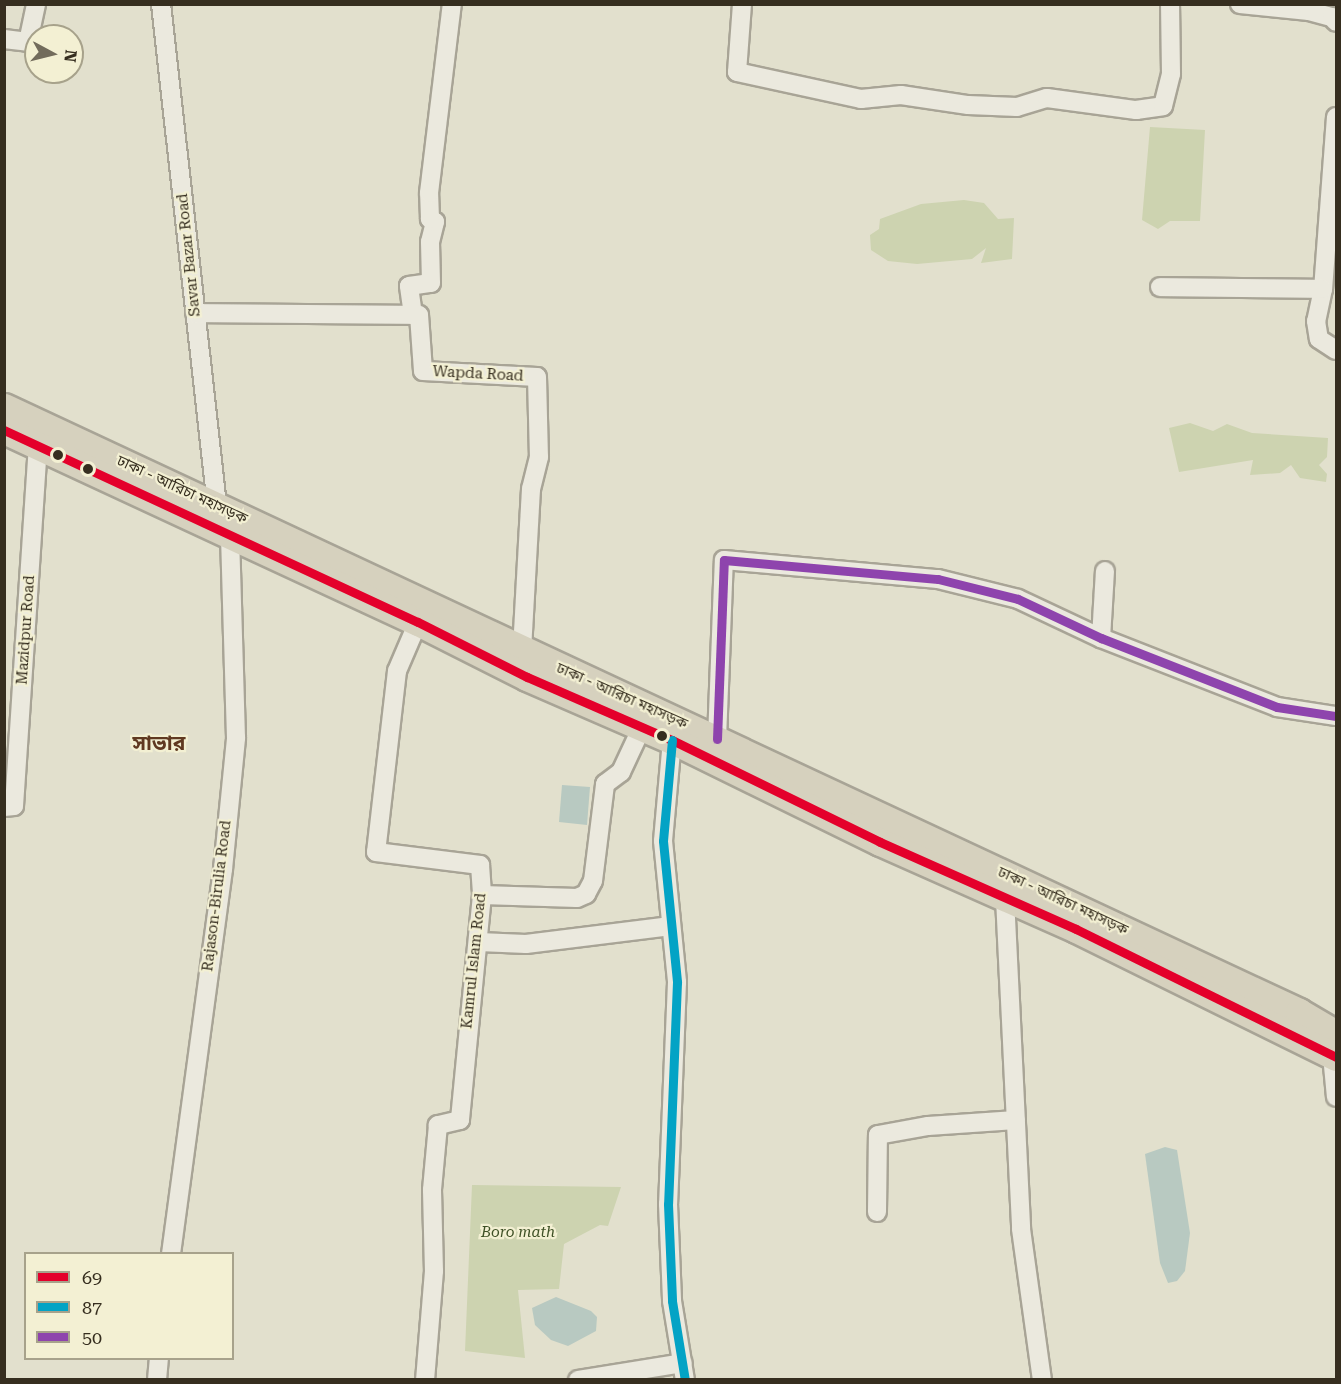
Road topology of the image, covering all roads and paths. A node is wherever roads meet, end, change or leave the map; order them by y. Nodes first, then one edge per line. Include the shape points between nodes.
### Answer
1 (36, 4) edge
2 (161, 4) edge
3 (452, 4) edge
4 (742, 4) edge
5 (1170, 4) edge
6 (1240, 4) edge
7 (1336, 22) edge
8 (4, 39) edge
9 (1336, 117) edge
10 (1160, 287) dead end
11 (1323, 289) junction
12 (195, 313) junction
13 (413, 315) junction
14 (1336, 350) edge
15 (4, 407) edge
16 (4, 430) edge
17 (38, 444) junction
18 (217, 506) junction
19 (230, 537) junction
20 (1105, 571) dead end
21 (418, 622) junction
22 (1101, 638) junction
23 (522, 651) junction
24 (1336, 716) edge
25 (642, 728) junction
26 (717, 739) junction
27 (672, 740) junction
28 (4, 807) edge
29 (482, 895) junction
30 (1005, 898) junction
31 (671, 926) junction
32 (478, 942) junction
33 (1335, 1049) edge
34 (1336, 1097) edge
35 (1016, 1120) junction
36 (877, 1212) dead end
37 (171, 1252) edge
38 (159, 1360) edge
39 (684, 1371) edge
40 (157, 1380) edge
41 (425, 1380) edge
42 (578, 1380) edge
43 (1042, 1380) edge

1 - 8 street via 28,42
2 - 12 street, Savar Bazar Road
3 - 13 street via 429,193 430,219 435,222 430,242 432,283 409,286
4 - 5 street via 737,72 861,99 900,95 968,105 1017,107 1047,98 1136,110 1163,106 1172,74
6 - 7 street via 1309,11 1332,17
9 - 11 street
10 - 11 street
11 - 14 street via 1316,321 1319,339
12 - 13 street
12 - 18 street, Savar Bazar Road
13 - 23 street, Wapda Road via 419,315 423,371 537,377 539,457 531,489
15 - 18 highway, ঢাকা - আরিচা মহাসড়ক
16 - 17 highway, ঢাকা - আরিচা মহাসড়ক
17 - 19 highway, ঢাকা - আরিচা মহাসড়ক
17 - 28 street, Mazidpur Road via 14,806
18 - 23 highway, ঢাকা - আরিচা মহাসড়ক
19 - 21 highway, ঢাকা - আরিচা মহাসড়ক
19 - 37 street, Rajason-Birulia Road via 236,738 223,869
20 - 22 street
21 - 25 highway, ঢাকা - আরিচা মহাসড়ক via 527,677
21 - 29 street, Kamrul Islam Road via 397,671 376,852 480,865
22 - 24 street via 1277,707
22 - 26 street via 1018,598 938,579 723,560
23 - 26 highway, ঢাকা - আরিচা মহাসড়ক
25 - 27 highway, ঢাকা - আরিচা মহাসড়ক
25 - 29 street via 621,772 605,784 593,881 586,894 569,898
26 - 33 highway, ঢাকা - আরিচা মহাসড়ক via 1288,1007
27 - 30 highway, ঢাকা - আরিচা মহাসড়ক
27 - 31 street via 663,841
29 - 32 street, Kamrul Islam Road
30 - 33 highway, ঢাকা - আরিচা মহাসড়ক
30 - 35 street
31 - 32 street via 526,944
31 - 39 street via 677,1044 668,1204 672,1301
32 - 41 street, Kamrul Islam Road via 460,1120 438,1125 432,1190 434,1271
33 - 34 street
35 - 36 street via 928,1126 878,1135
35 - 43 street via 1021,1229
38 - 40 street
39 - 42 street

